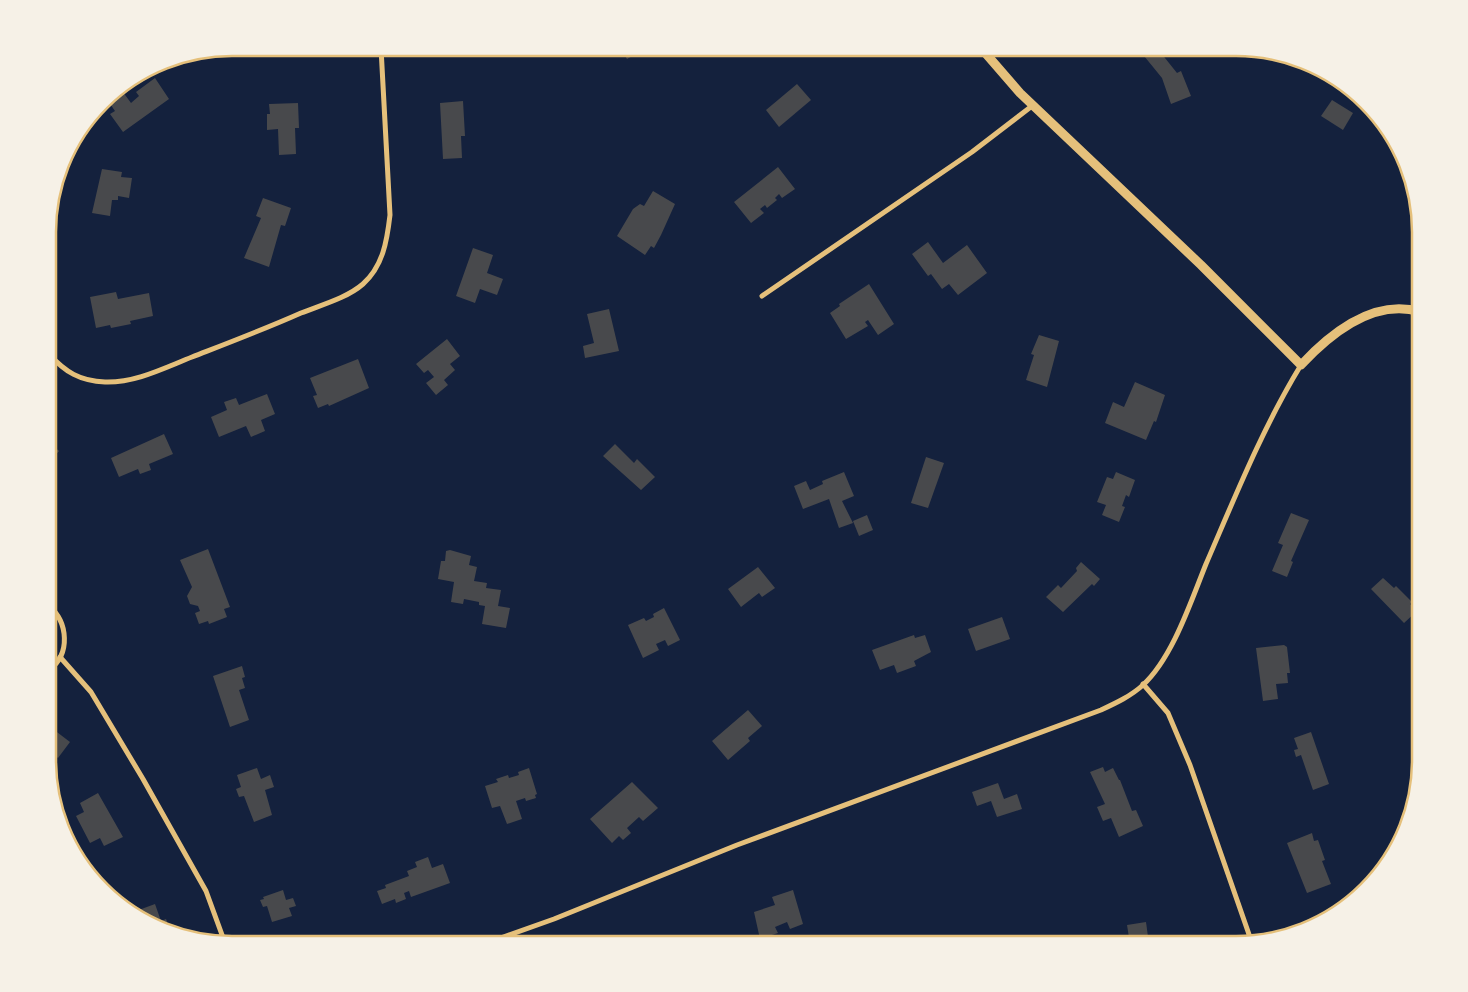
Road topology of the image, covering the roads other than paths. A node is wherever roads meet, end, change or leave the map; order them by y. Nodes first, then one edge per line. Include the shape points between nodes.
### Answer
1 (988, 56) edge
2 (381, 57) edge
3 (1032, 106) junction
4 (762, 296) dead end
5 (1411, 311) edge
6 (56, 361) edge
7 (1301, 365) junction
8 (56, 614) edge
9 (60, 657) junction
10 (56, 662) edge
11 (1143, 684) junction
12 (221, 935) edge
13 (1249, 935) edge
14 (507, 936) edge

1 - 3 street
2 - 6 street via 390,215 388,236 379,265 362,285 265,329 147,375 118,382 91,381 77,378
3 - 4 street via 972,152
3 - 7 street
5 - 7 street via 1391,308 1366,316 1325,341
7 - 11 street via 1250,464 1166,653
8 - 9 street via 64,630
9 - 10 street
9 - 12 street via 91,692 143,779 206,891
11 - 13 street via 1168,713 1190,765
11 - 14 street via 1101,710 746,841

